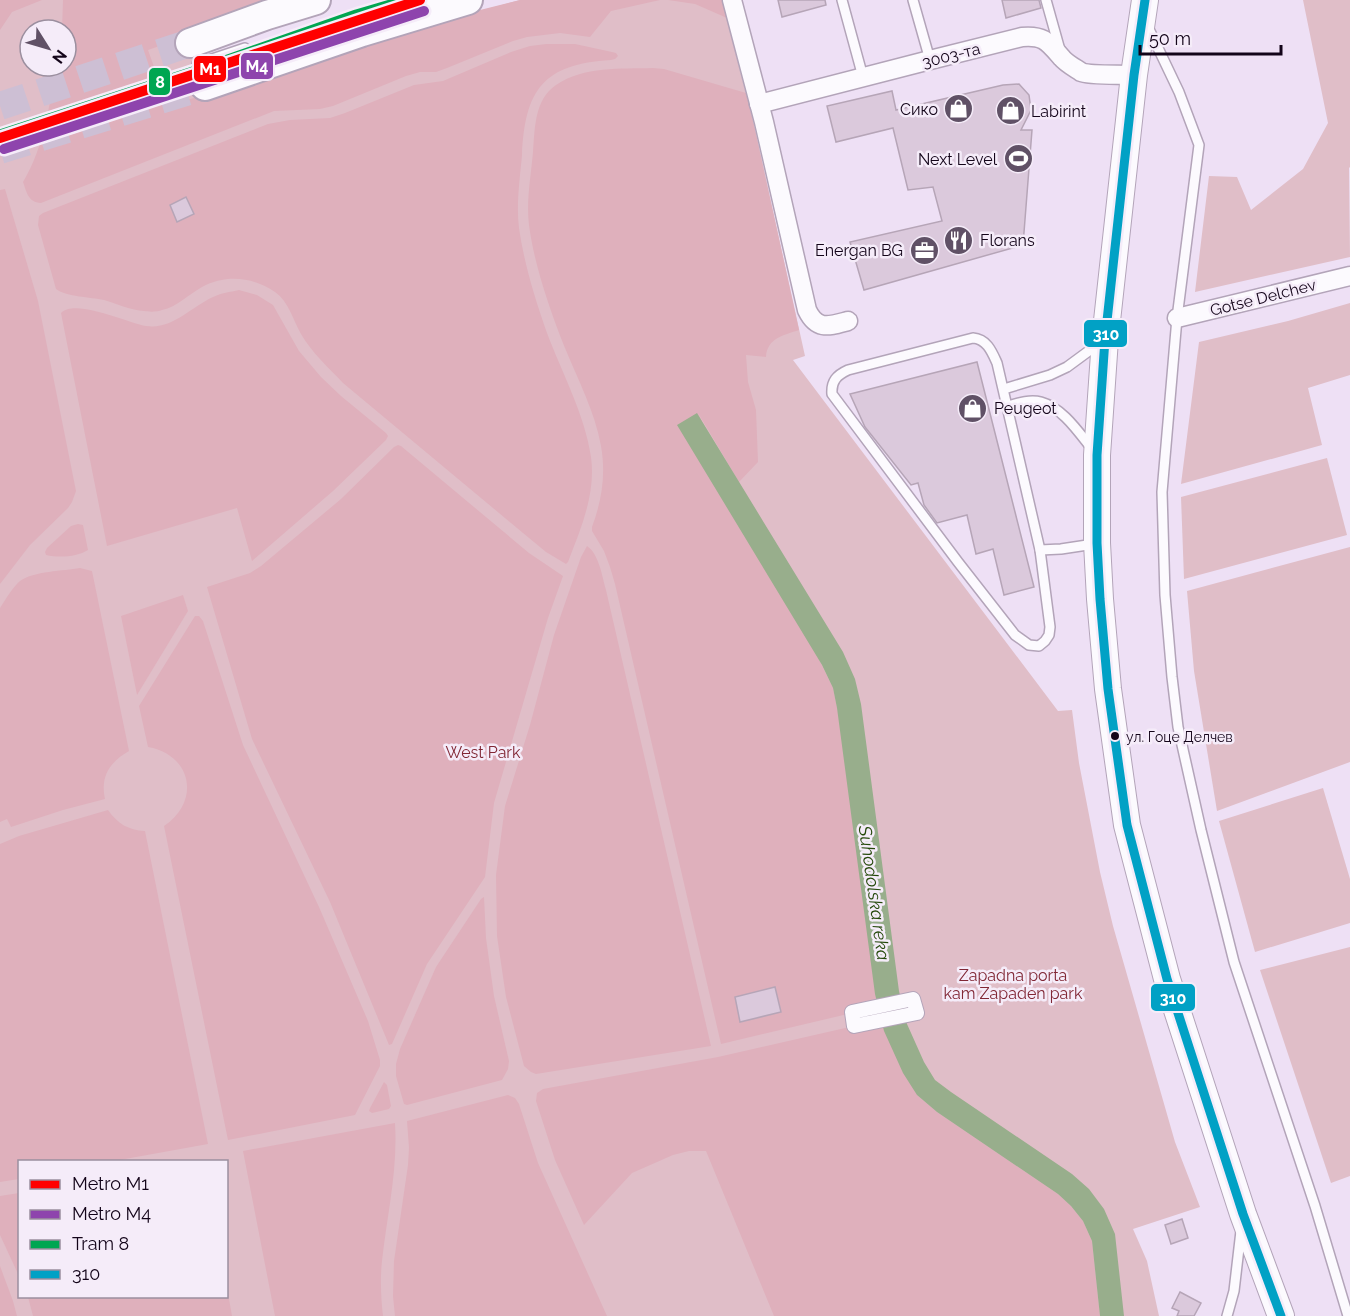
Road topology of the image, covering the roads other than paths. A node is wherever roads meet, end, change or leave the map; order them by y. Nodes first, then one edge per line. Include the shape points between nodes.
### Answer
1 (316, 0) edge
2 (468, 0) edge
3 (732, 0) edge
4 (842, 0) edge
5 (913, 0) edge
6 (1046, 0) edge
7 (1143, 8) edge
8 (245, 48) dead end
9 (930, 60) junction
10 (1063, 60) junction
11 (198, 64) junction
12 (1134, 75) junction
13 (863, 76) junction
14 (759, 104) junction
15 (1350, 276) edge
16 (1177, 318) junction
17 (848, 321) dead end
18 (1105, 339) junction
19 (1004, 389) junction
20 (1008, 406) junction
21 (1097, 455) junction
22 (1097, 543) junction
23 (1040, 550) junction
24 (1243, 1214) junction
25 (1227, 1316) edge
26 (1281, 1316) edge
27 (1348, 1316) edge

1 - 11 main road via 267,15
2 - 11 main road via 362,32
3 - 14 street
4 - 13 lane
5 - 9 lane
6 - 10 lane
7 - 12 main road
7 - 16 lane via 1199,145
8 - 11 lane
9 - 10 street, 3003-та via 1034,36 1047,41
9 - 13 street, 3003-та
10 - 12 street, 3003-та via 1084,73
12 - 18 main road
13 - 14 street, 3003-та
14 - 17 street via 807,310 815,323 822,325
15 - 16 street, Gotse Delchev
16 - 27 lane via 1162,492 1165,595 1178,727 1234,963
18 - 19 lane via 1067,367
18 - 21 main road
19 - 20 lane
19 - 23 lane via 991,351 978,338 848,370 839,375 831,388 834,399 1015,635 1034,646 1046,641 1050,627
20 - 21 lane via 1039,401 1053,406
20 - 23 lane
21 - 22 main road
22 - 23 lane
22 - 24 main road via 1109,699 1127,825 1167,980
24 - 25 lane via 1234,1291
24 - 26 main road

